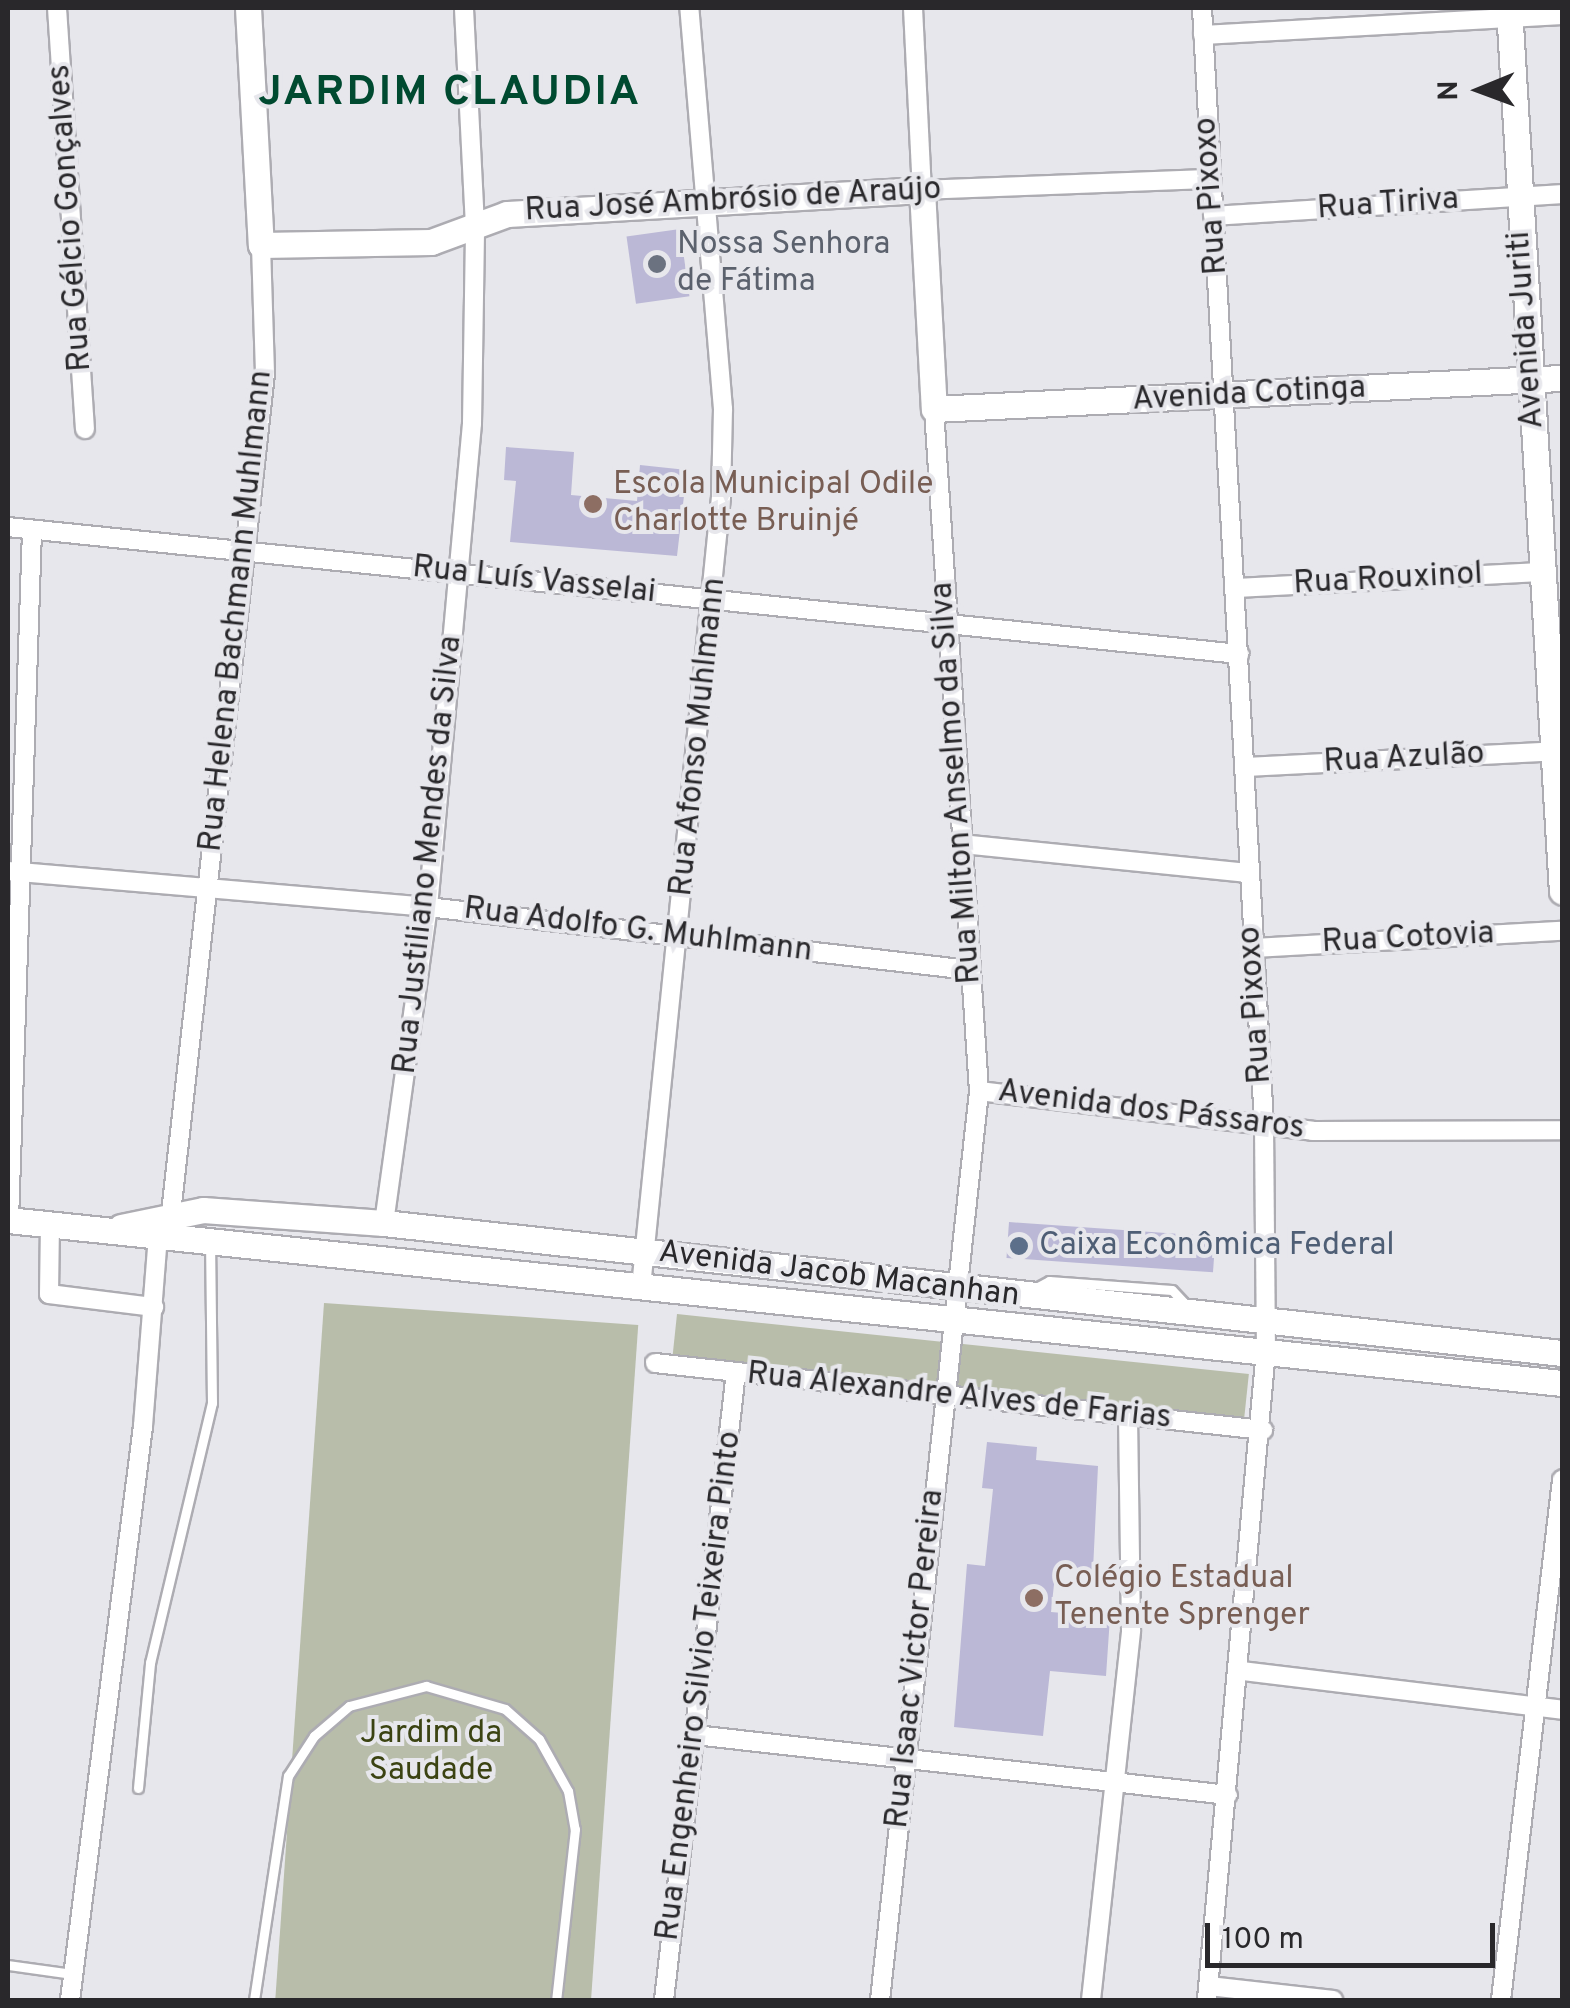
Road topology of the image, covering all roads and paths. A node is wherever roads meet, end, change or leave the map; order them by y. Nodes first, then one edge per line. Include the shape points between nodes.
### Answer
1 (57, 8) edge
2 (248, 8) edge
3 (464, 8) edge
4 (690, 8) edge
5 (914, 8) edge
6 (1202, 8) edge
7 (1509, 12) edge
8 (1562, 15) edge
9 (1203, 35) junction
10 (1210, 178) junction
11 (922, 190) junction
12 (1562, 194) edge
13 (1518, 196) junction
14 (699, 202) junction
15 (1213, 216) junction
16 (475, 226) junction
17 (261, 245) junction
18 (1531, 378) junction
19 (1562, 378) edge
20 (1227, 398) junction
21 (934, 409) junction
22 (85, 428) dead end
23 (8, 527) edge
24 (32, 531) junction
25 (246, 550) junction
26 (1541, 572) junction
27 (460, 575) junction
28 (1236, 588) junction
29 (714, 598) junction
30 (944, 625) junction
31 (1239, 654) junction
32 (1557, 751) edge
33 (1245, 768) junction
34 (962, 844) junction
35 (8, 871) edge
36 (28, 872) junction
37 (1247, 873) junction
38 (207, 886) junction
39 (1562, 891) edge
40 (428, 907) junction
41 (1562, 931) edge
42 (679, 934) junction
43 (1254, 948) junction
44 (969, 970) junction
45 (14, 1047) edge
46 (979, 1091) junction
47 (1264, 1124) junction
48 (1562, 1130) edge
49 (171, 1212) junction
50 (8, 1220) edge
51 (50, 1223) junction
52 (384, 1223) junction
53 (116, 1228) junction
54 (158, 1237) junction
55 (203, 1242) junction
56 (643, 1252) junction
57 (641, 1287) junction
58 (955, 1290) junction
59 (154, 1307) junction
60 (951, 1318) junction
61 (1264, 1320) junction
62 (1266, 1350) junction
63 (1562, 1354) edge
64 (654, 1363) dead end
65 (736, 1372) junction
66 (1562, 1382) edge
67 (943, 1396) junction
68 (1128, 1416) junction
69 (1263, 1430) junction
70 (1562, 1480) edge
71 (1242, 1671) junction
72 (1536, 1707) junction
73 (1562, 1710) edge
74 (695, 1735) junction
75 (906, 1757) junction
76 (1117, 1782) junction
77 (138, 1788) dead end
78 (1228, 1794) junction
79 (8, 1965) edge
80 (73, 1974) junction
81 (1208, 1993) edge
82 (70, 2000) edge
83 (254, 2000) edge
84 (556, 2000) edge
85 (664, 2000) edge
86 (880, 2000) edge
87 (1092, 2000) edge
88 (1333, 2000) edge
89 (1501, 2000) edge

1 - 22 street, Rua Gélcio Gonçalves
2 - 17 main road, Rua Helena Bachmann Muhlmann
3 - 16 street, Rua Justiliano Mendes da Silva
4 - 14 street, Rua Afonso Muhlmann
5 - 11 street, Rua Milton Anselmo da Silva
6 - 9 street, Rua Pixoxo
7 - 8 street
7 - 9 street
7 - 13 main road, Avenida Juriti
9 - 10 street, Rua Pixoxo
10 - 11 street, Rua José Ambrósio de Araújo
10 - 15 street, Rua Pixoxo
11 - 14 main road, Rua José Ambrósio de Araújo
11 - 21 main road, Rua Milton Anselmo da Silva
12 - 13 street, Rua Tiriva
13 - 15 street, Rua Tiriva
13 - 18 main road, Avenida Juriti
14 - 16 main road, Rua José Ambrósio de Araújo via 508,214
14 - 29 street, Rua Afonso Muhlmann via 723,409
15 - 20 street, Rua Pixoxo
16 - 17 main road, Rua José Ambrósio de Araújo via 432,242
16 - 27 street, Rua Justiliano Mendes da Silva
17 - 25 street, Rua Helena Bachmann Muhlmann via 264,373
18 - 19 main road, Avenida Cotinga
18 - 20 main road, Avenida Cotinga
18 - 26 main road, Avenida Juriti
20 - 21 main road, Avenida Cotinga
20 - 28 street, Rua Pixoxo
21 - 30 street, Rua Milton Anselmo da Silva
23 - 24 street, Rua Luís Vasselai
24 - 25 street, Rua Luís Vasselai
24 - 36 street
25 - 27 street, Rua Luís Vasselai
25 - 38 street, Rua Helena Bachmann Muhlmann
26 - 28 street, Rua Rouxinol
26 - 32 main road, Avenida Juriti
27 - 29 street, Rua Luís Vasselai
27 - 40 street, Rua Justiliano Mendes da Silva
28 - 31 street, Rua Pixoxo
29 - 30 street, Rua Luís Vasselai
29 - 42 street, Rua Afonso Muhlmann
30 - 31 street, Rua Luís Vasselai
30 - 34 street, Rua Milton Anselmo da Silva
31 - 33 street, Rua Pixoxo
32 - 33 street, Rua Azulão
32 - 39 main road, Avenida Juriti
33 - 37 street, Rua Pixoxo
34 - 37 street
34 - 44 street, Rua Milton Anselmo da Silva
35 - 36 street, Rua Adolfo G. Muhlmann
36 - 38 street, Rua Adolfo G. Muhlmann
36 - 45 street
37 - 43 street, Rua Pixoxo
38 - 40 street, Rua Adolfo G. Muhlmann
38 - 49 street, Rua Helena Bachmann Muhlmann
40 - 42 street, Rua Adolfo G. Muhlmann
40 - 52 street, Rua Justiliano Mendes da Silva
41 - 43 street, Rua Cotovia
42 - 44 street, Rua Adolfo G. Muhlmann
42 - 56 street, Rua Afonso Muhlmann
43 - 47 street, Rua Pixoxo
44 - 46 street, Rua Milton Anselmo da Silva
45 - 50 street
46 - 47 street, Avenida dos Pássaros
46 - 58 street, Rua Milton Anselmo da Silva
47 - 48 street, Avenida dos Pássaros
47 - 61 street, Rua Pixoxo
49 - 52 main road, Avenida Jacob Macanhan
49 - 53 main road, Avenida Jacob Macanhan
49 - 55 main road
50 - 51 main road, Avenida Jacob Macanhan
51 - 53 main road, Avenida Jacob Macanhan
51 - 59 street via 49,1294
52 - 56 main road, Avenida Jacob Macanhan
53 - 54 main road, Avenida Jacob Macanhan
54 - 55 main road, Avenida Jacob Macanhan
54 - 59 street
55 - 57 main road, Avenida Jacob Macanhan
55 - 77 lane via 212,1403 150,1663
56 - 57 street, Rua Afonso Muhlmann
56 - 58 main road, Avenida Jacob Macanhan
57 - 60 main road, Avenida Jacob Macanhan
58 - 60 street, Rua Milton Anselmo da Silva
58 - 61 main road, Avenida Jacob Macanhan
59 - 80 street
60 - 62 main road, Avenida Jacob Macanhan
60 - 67 street, Rua Isaac Victor Pereira
61 - 62 street, Rua Pixoxo
61 - 63 main road, Avenida Jacob Macanhan
62 - 66 main road, Avenida Jacob Macanhan
62 - 69 street, Rua Pixoxo
64 - 65 street, Rua Alexandre Alves de Farias
65 - 67 street, Rua Alexandre Alves de Farias
65 - 74 street, Rua Engenheiro Silvio Teixeira Pinto
67 - 68 street, Rua Alexandre Alves de Farias
67 - 75 street, Rua Isaac Victor Pereira
68 - 69 street, Rua Alexandre Alves de Farias
68 - 76 street via 1132,1630
69 - 71 street, Rua Pixoxo
70 - 72 street
71 - 72 street
71 - 78 street, Rua Pixoxo
72 - 73 street
72 - 89 street
74 - 75 street
74 - 85 street, Rua Engenheiro Silvio Teixeira Pinto
75 - 76 street
75 - 86 street, Rua Isaac Victor Pereira
76 - 78 street
76 - 87 street
78 - 81 street, Rua Pixoxo
79 - 80 lane
80 - 82 street
81 - 88 street
83 - 84 lane via 288,1776 314,1736 349,1706 426,1686 505,1710 539,1739 568,1791 575,1829

